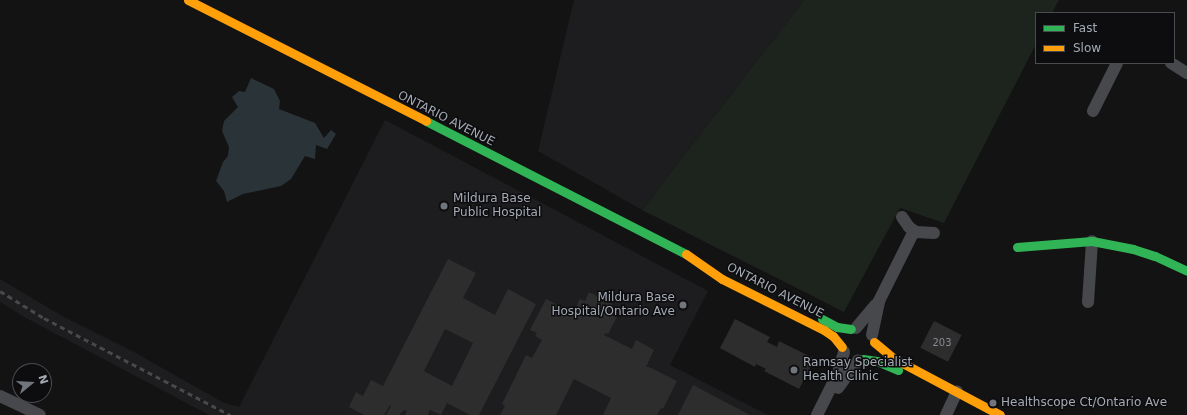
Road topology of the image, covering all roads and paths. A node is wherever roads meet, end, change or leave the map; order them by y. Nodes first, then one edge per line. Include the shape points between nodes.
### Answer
1 (188, 0) edge
2 (1116, 64) edge
3 (1173, 64) edge
4 (1187, 73) edge
5 (1093, 111) dead end
6 (902, 217) dead end
7 (914, 231) junction
8 (934, 233) dead end
9 (1092, 241) junction
10 (1017, 247) dead end
11 (694, 258) junction
12 (1187, 271) edge
13 (879, 301) junction
14 (1088, 302) dead end
15 (853, 328) junction
16 (873, 339) junction
17 (843, 350) junction
18 (860, 360) junction
19 (955, 395) junction
20 (0, 396) edge
21 (40, 415) edge
22 (817, 415) edge
23 (823, 415) edge
24 (946, 415) edge
25 (983, 415) edge
26 (1000, 415) edge

1 - 11 street, ONTARIO AVENUE
2 - 5 street
3 - 4 street
6 - 7 street
7 - 8 street
7 - 13 street
9 - 10 street
9 - 12 street via 1133,249
9 - 14 street
11 - 15 street, ONTARIO AVENUE via 713,264 837,327
11 - 17 street, ONTARIO AVENUE via 722,279 824,330 833,336
13 - 15 street
13 - 16 street
15 - 16 street via 865,329
15 - 17 street via 843,337
16 - 18 street via 872,353
16 - 19 street via 893,358
17 - 18 street via 852,359
17 - 22 street via 838,373
18 - 19 street via 871,359 886,364
18 - 23 street via 841,383
19 - 24 street
19 - 25 street
19 - 26 street
20 - 21 street

